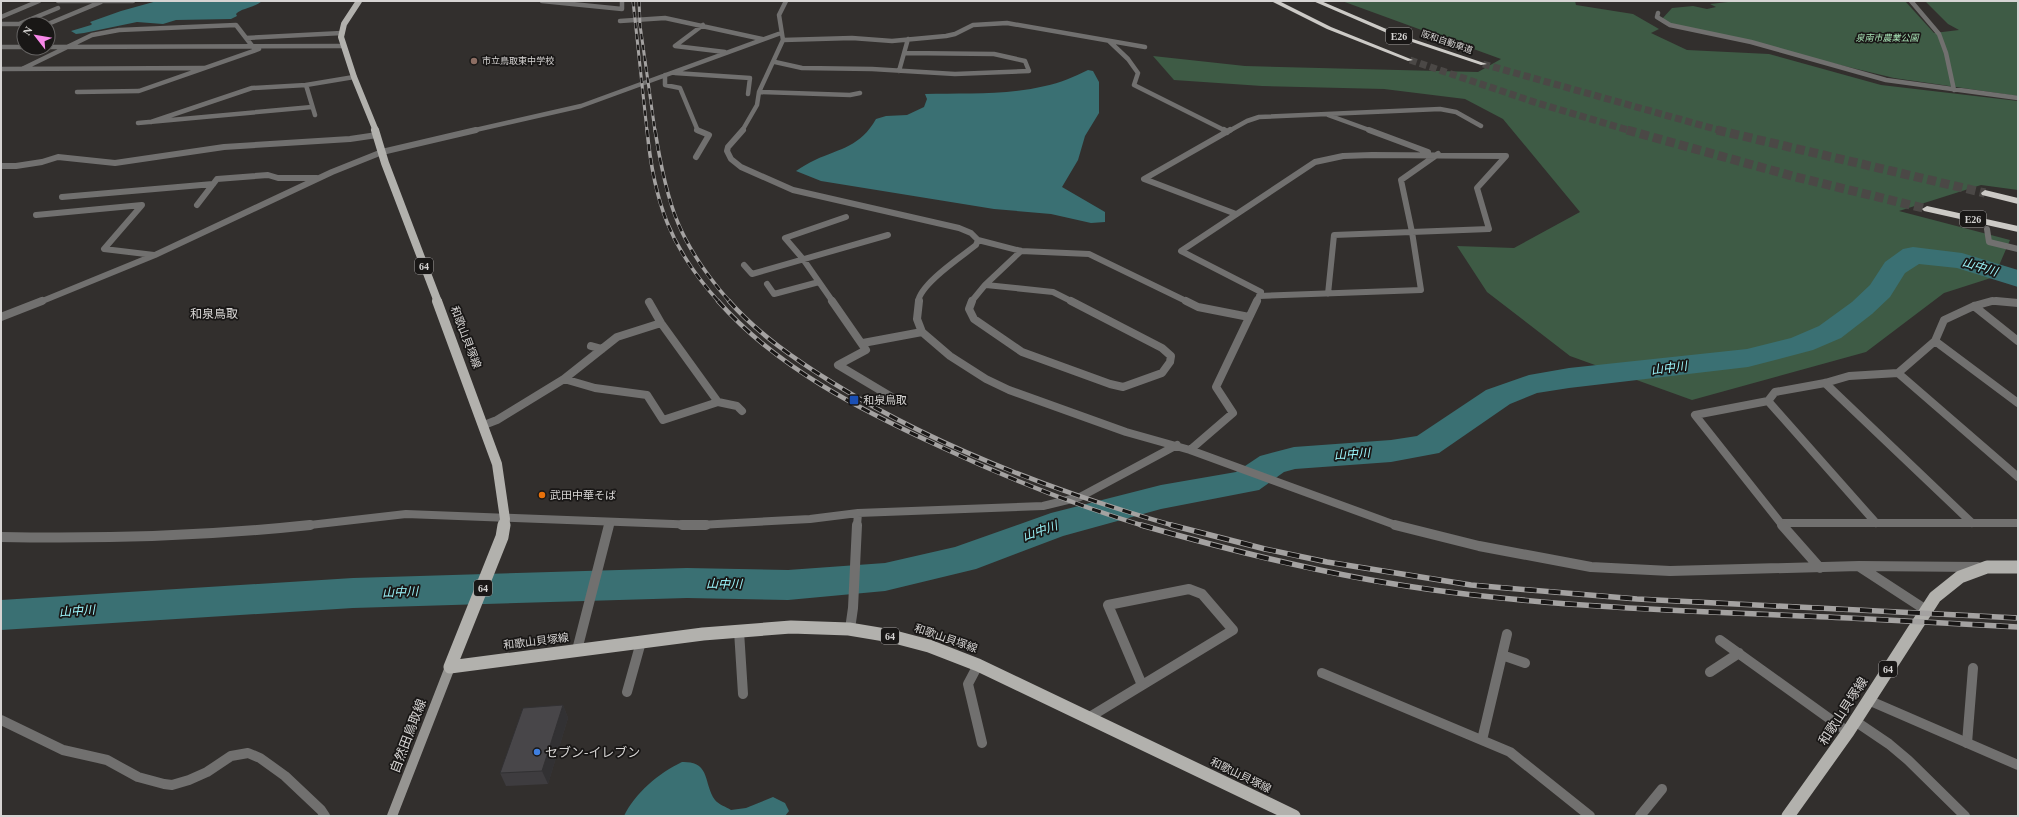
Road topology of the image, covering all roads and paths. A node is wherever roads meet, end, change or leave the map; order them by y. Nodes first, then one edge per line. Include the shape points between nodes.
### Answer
1 (39, 1) edge
2 (58, 1) edge
3 (103, 1) edge
4 (133, 1) edge
5 (359, 1) edge
6 (542, 1) edge
7 (622, 1) edge
8 (786, 1) edge
9 (1274, 1) edge
10 (1316, 1) edge
11 (1911, 1) edge
12 (58, 8) dead end
13 (1658, 13) dead end
14 (40, 16) edge
15 (1, 17) edge
16 (56, 21) edge
17 (620, 21) dead end
18 (1, 24) edge
19 (16, 24) edge
20 (703, 25) junction
21 (342, 33) junction
22 (781, 33) junction
23 (246, 38) junction
24 (762, 39) junction
25 (908, 39) junction
26 (783, 40) junction
27 (1109, 41) junction
28 (344, 46) junction
29 (1, 47) edge
30 (16, 47) edge
31 (56, 47) edge
32 (67, 47) junction
33 (253, 47) junction
34 (265, 47) junction
35 (1145, 47) dead end
36 (726, 52) junction
37 (905, 52) junction
38 (1410, 60) tunnel mouth
39 (774, 62) junction
40 (1483, 64) tunnel mouth
41 (204, 68) junction
42 (1, 69) edge
43 (22, 69) junction
44 (899, 71) junction
45 (672, 73) junction
46 (665, 75) junction
47 (354, 77) junction
48 (306, 85) junction
49 (1954, 90) junction
50 (77, 92) dead end
51 (759, 92) junction
52 (860, 93) dead end
53 (748, 94) dead end
54 (2018, 98) edge
55 (312, 107) junction
56 (1324, 114) junction
57 (315, 115) dead end
58 (151, 122) junction
59 (138, 123) dead end
60 (1481, 126) dead end
61 (1227, 132) junction
62 (377, 135) junction
63 (382, 152) junction
64 (1435, 154) junction
65 (696, 157) dead end
66 (1, 166) edge
67 (320, 178) junction
68 (213, 184) junction
69 (1985, 194) tunnel mouth
70 (62, 198) dead end
71 (2018, 201) edge
72 (197, 206) dead end
73 (1927, 209) tunnel mouth
74 (1236, 214) junction
75 (36, 215) dead end
76 (846, 217) dead end
77 (1987, 229) dead end
78 (2018, 229) edge
79 (1412, 232) junction
80 (888, 235) dead end
81 (978, 240) junction
82 (2018, 249) edge
83 (1021, 250) junction
84 (155, 255) junction
85 (803, 260) junction
86 (744, 265) dead end
87 (819, 282) junction
88 (767, 284) dead end
89 (986, 285) junction
90 (1328, 294) junction
91 (1259, 296) junction
92 (649, 302) dead end
93 (2018, 303) edge
94 (1974, 306) junction
95 (1, 317) edge
96 (1249, 317) junction
97 (661, 323) junction
98 (922, 332) junction
99 (1935, 341) junction
100 (2018, 341) edge
101 (863, 343) junction
102 (591, 346) dead end
103 (602, 349) junction
104 (1898, 374) junction
105 (564, 379) junction
106 (1825, 383) junction
107 (1768, 401) junction
108 (718, 402) junction
109 (900, 402) dead end
110 (2018, 403) edge
111 (742, 411) dead end
112 (484, 425) junction
113 (1177, 445) junction
114 (1190, 450) junction
115 (2018, 477) edge
116 (858, 513) junction
117 (505, 519) junction
118 (609, 523) junction
119 (1781, 523) junction
120 (1876, 523) junction
121 (1972, 523) junction
122 (2018, 523) edge
123 (1, 537) edge
124 (1859, 566) junction
125 (1820, 568) junction
126 (1987, 568) junction
127 (2018, 568) edge
128 (1926, 610) junction
129 (850, 629) junction
130 (739, 631) junction
131 (1507, 634) dead end
132 (1720, 640) dead end
133 (641, 642) junction
134 (577, 650) junction
135 (1739, 654) junction
136 (1502, 655) junction
137 (1525, 663) dead end
138 (978, 665) junction
139 (450, 667) junction
140 (1974, 668) dead end
141 (1710, 672) dead end
142 (1322, 673) dead end
143 (1142, 685) junction
144 (627, 692) dead end
145 (743, 694) dead end
146 (1868, 700) junction
147 (1088, 718) junction
148 (1, 720) edge
149 (1855, 720) junction
150 (1848, 732) junction
151 (1482, 740) junction
152 (982, 743) dead end
153 (1967, 743) junction
154 (2018, 765) edge
155 (1662, 789) dead end
156 (325, 816) edge
157 (392, 816) edge
158 (1294, 816) edge
159 (1590, 816) edge
160 (1640, 816) edge
161 (1788, 816) edge
162 (1965, 816) edge

1 - 15 street
2 - 3 street
3 - 4 street
3 - 16 street
5 - 21 main road via 344,24
6 - 7 street via 622,9
8 - 22 street via 777,19
9 - 38 highway, E26 via 1329,28
10 - 40 highway, 阪和自動車道 / E26 via 1396,35
11 - 49 street via 1939,34
12 - 14 street
13 - 49 street via 1656,17 1670,24 1752,42 1886,80
17 - 20 street via 666,18
18 - 19 street
20 - 24 street
20 - 36 street via 675,46
21 - 23 street
21 - 28 main road, 和歌山貝塚線 / 64
22 - 24 street
22 - 26 street
23 - 32 street via 236,25 119,30 92,35
23 - 33 street
24 - 36 street
25 - 26 street
25 - 27 street via 946,36 972,25 1007,23
25 - 37 street
26 - 39 street
27 - 35 street
27 - 61 street via 1138,73 1134,85
28 - 34 street
28 - 47 main road, 和歌山貝塚線 / 64
29 - 30 street
31 - 32 street
32 - 33 street
32 - 43 street
33 - 34 street
34 - 41 street
36 - 45 street
37 - 44 street
37 - 44 street via 994,54 1025,61 1029,71 955,74
39 - 44 street via 802,68
39 - 51 street
41 - 43 street
41 - 50 street via 139,91
42 - 43 street
45 - 46 street
45 - 53 street via 750,78
46 - 63 street via 581,106
46 - 65 street via 664,85 680,88 697,131 709,135
47 - 48 street
47 - 62 main road, 和歌山貝塚線 / 64
48 - 55 street
48 - 58 street via 252,88
49 - 54 street
51 - 52 street via 850,95
51 - 81 street via 757,105 744,129 728,148 729,155 735,163 797,191 959,228 971,233
55 - 57 street
55 - 58 street
56 - 60 street via 1440,109 1456,112
56 - 61 street via 1259,117
56 - 64 street
58 - 59 street
61 - 74 street via 1144,179
62 - 63 main road, 和歌山貝塚線 / 64
62 - 66 street via 224,147 115,163 58,157 42,162
63 - 67 street
63 - 112 main road, 和歌山貝塚線 / 64
64 - 74 street via 1330,157 1315,162
64 - 79 street via 1401,180
64 - 79 street via 1506,156 1477,188 1490,229
67 - 68 street via 278,178 268,175 217,179
67 - 84 street
68 - 70 street
68 - 72 street
69 - 71 highway
73 - 78 highway, E26
74 - 91 street via 1181,251 1261,292
75 - 84 street via 142,205 104,249
76 - 85 street via 785,238
77 - 82 street via 1989,242
79 - 90 street via 1334,235
79 - 90 street via 1421,290
80 - 85 street
81 - 83 street
81 - 98 street via 976,245 931,282 919,296 917,319
83 - 89 street
83 - 96 street via 1089,254 1198,307
84 - 95 street via 80,288
85 - 86 street via 752,274
85 - 87 street
87 - 88 street via 774,294
87 - 101 street
89 - 89 street via 970,305 970,312 974,319 1022,352 1123,387 1162,373 1170,362 1171,356 1162,348 1053,292
90 - 91 street
91 - 96 street
92 - 97 street
93 - 94 street via 1992,301
94 - 99 street via 1944,320
94 - 100 street
96 - 114 street via 1216,387 1233,413
97 - 103 street via 617,337
97 - 108 street
98 - 101 street
98 - 113 street via 950,356 998,385 1126,432
99 - 104 street
99 - 110 street
101 - 109 street via 866,350 838,365
102 - 103 street
103 - 105 street
104 - 106 street via 1849,376
104 - 115 street
105 - 108 street via 594,388 647,395 663,420
105 - 112 street via 497,420
106 - 107 street via 1774,392
106 - 121 street
107 - 119 street via 1695,415
107 - 120 street
108 - 111 street via 737,406
112 - 117 main road, 和歌山貝塚線 / 64 via 497,464
113 - 114 street
113 - 116 street via 1096,489 1062,502 1023,508
114 - 125 street via 1402,527 1478,546 1591,567 1670,571
116 - 118 street via 810,519 699,525
116 - 129 street
117 - 118 street
117 - 123 street via 406,514 244,532 67,538
117 - 139 main road, 和歌山貝塚線 / 64 via 502,537
118 - 134 street
119 - 120 street
119 - 125 street
120 - 121 street
121 - 122 street
124 - 125 street
124 - 126 street
124 - 128 street
126 - 127 main road, 和歌山貝塚線 / 64
126 - 128 main road, 和歌山貝塚線 / 64 via 1960,577 1935,597
128 - 146 main road, 和歌山貝塚線 / 64
129 - 130 main road, 和歌山貝塚線 / 64 via 789,628
129 - 138 main road, 和歌山貝塚線 / 64 via 908,640 946,651
130 - 133 main road, 和歌山貝塚線 / 64
130 - 145 street
131 - 136 street
132 - 135 street
133 - 134 main road, 和歌山貝塚線 / 64
133 - 144 street
134 - 139 main road, 和歌山貝塚線 / 64
135 - 141 street
135 - 150 street
136 - 137 street
136 - 151 street
138 - 147 main road, 和歌山貝塚線 / 64
138 - 152 street via 968,684
139 - 157 main road, 自然田鳥取線
140 - 153 street
142 - 151 street
143 - 143 street via 1233,630 1202,594 1189,589 1108,605
143 - 147 street
146 - 149 main road, 和歌山貝塚線 / 64
146 - 153 street
147 - 158 main road, 和歌山貝塚線 / 64
148 - 156 street via 62,750 107,760 138,778 164,784 172,785 190,780 240,753 253,754 285,776
149 - 150 main road, 和歌山貝塚線 / 64
149 - 162 street via 1908,760
150 - 161 main road, 和歌山貝塚線 / 64
151 - 159 street via 1510,752
153 - 154 street
155 - 160 street

